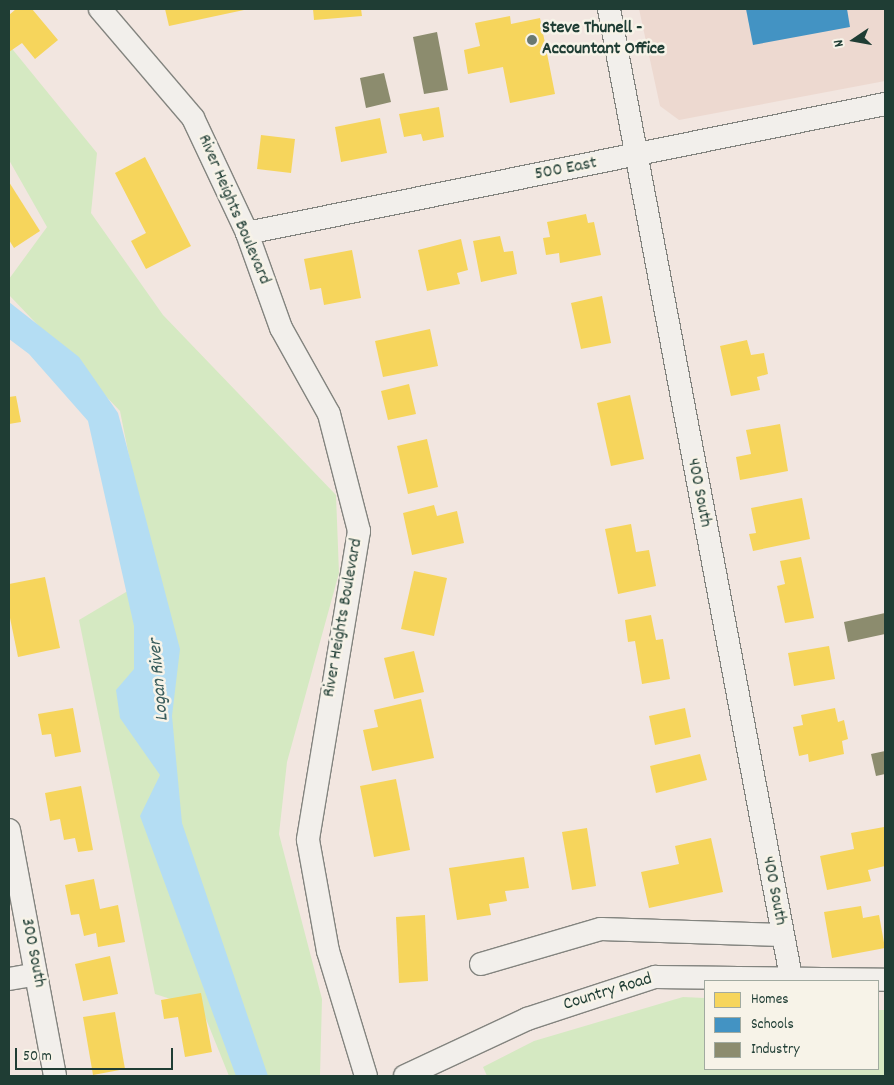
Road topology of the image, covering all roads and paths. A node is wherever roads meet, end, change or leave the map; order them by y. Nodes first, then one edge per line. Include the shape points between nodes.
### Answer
1 (100, 9) edge
2 (609, 9) edge
3 (885, 104) edge
4 (634, 157) junction
5 (247, 233) junction
6 (9, 830) edge
7 (781, 935) junction
8 (481, 964) dead end
9 (36, 974) junction
10 (791, 977) junction
11 (9, 978) edge
12 (885, 980) edge
13 (55, 1076) edge
14 (366, 1076) edge
15 (404, 1076) edge

1 - 5 street, River Heights Boulevard via 193,118
2 - 4 street, 400 South
3 - 4 street, 500 East
4 - 5 street, 500 East
4 - 7 street, 400 South
5 - 14 street, River Heights Boulevard via 281,328 329,414 358,531 308,840 328,951
6 - 9 street, 300 South
7 - 8 street via 601,929
7 - 10 street, 400 South
9 - 11 street
9 - 13 street, 300 South
10 - 12 street, Country Road
10 - 15 street, Country Road via 656,977 527,1019

